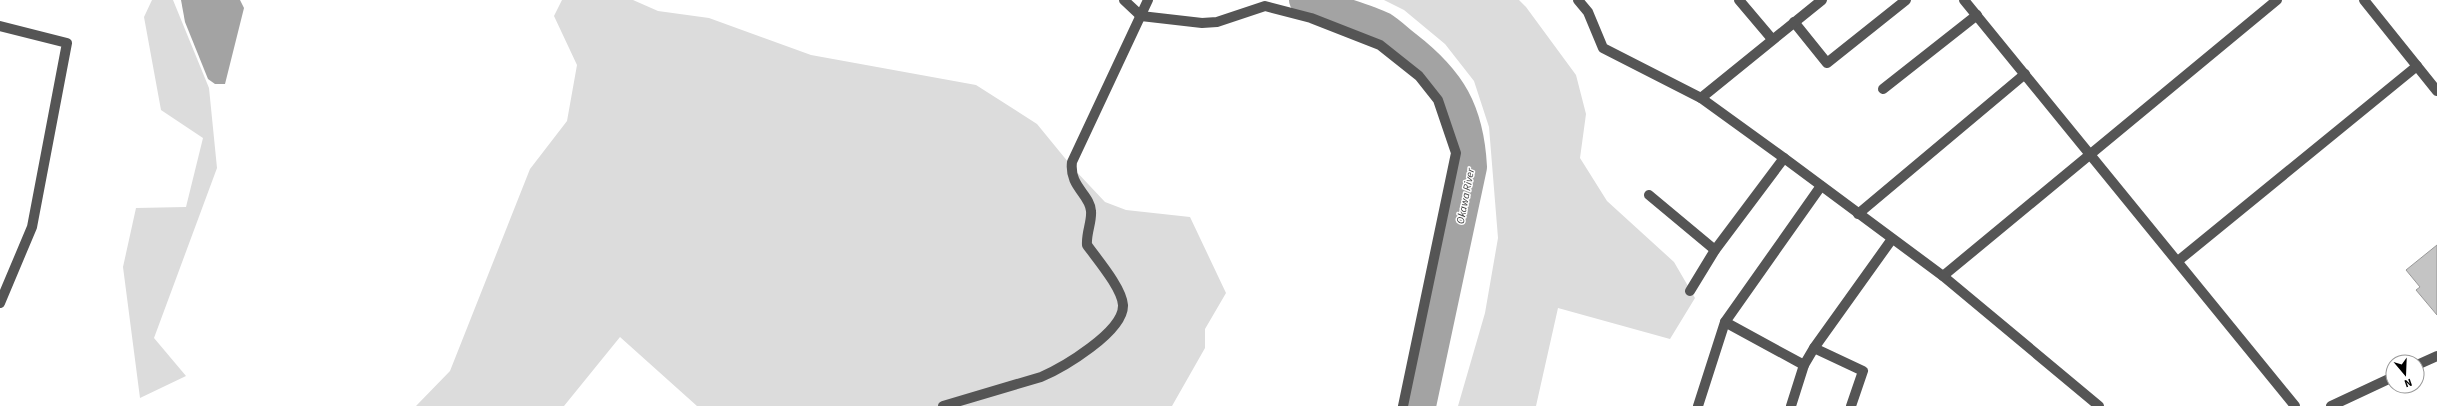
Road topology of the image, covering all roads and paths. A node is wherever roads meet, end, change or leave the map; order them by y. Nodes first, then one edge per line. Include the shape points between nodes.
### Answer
1 (1124, 0) edge
2 (1148, 0) edge
3 (1578, 0) edge
4 (1739, 0) edge
5 (1822, 0) edge
6 (1906, 0) edge
7 (1964, 0) edge
8 (2277, 0) edge
9 (2364, 0) edge
10 (1976, 15) junction
11 (1141, 16) junction
12 (1794, 22) junction
13 (0, 26) edge
14 (1772, 39) junction
15 (2417, 66) junction
16 (2025, 74) junction
17 (1883, 89) dead end
18 (2437, 90) edge
19 (1701, 98) junction
20 (2092, 155) junction
21 (1784, 158) junction
22 (1821, 186) junction
23 (1649, 195) dead end
24 (1858, 214) junction
25 (1892, 239) junction
26 (1715, 250) junction
27 (2178, 262) junction
28 (1943, 276) junction
29 (1690, 291) dead end
30 (0, 303) edge
31 (1725, 322) junction
32 (1814, 348) junction
33 (2437, 356) edge
34 (2425, 361) edge
35 (1804, 365) junction
36 (2385, 381) edge
37 (943, 406) edge
38 (1403, 406) edge
39 (1698, 406) edge
40 (1791, 406) edge
41 (1851, 406) edge
42 (2100, 406) edge
43 (2295, 406) edge
44 (2331, 406) edge

1 - 11 street
2 - 11 street
3 - 19 street via 1588,12 1603,48
4 - 14 street
5 - 12 street
6 - 12 street via 1827,63
7 - 10 street
8 - 20 street
9 - 15 street
10 - 16 street
10 - 17 street
11 - 37 street via 1072,162 1071,170 1091,210 1087,245 1119,292 1123,306 1120,314 1100,341 1041,378
11 - 38 street via 1202,23 1217,22 1265,6 1311,18 1380,45 1419,76 1438,100 1456,153
12 - 14 street
13 - 30 street via 67,43 32,228
14 - 19 street
15 - 18 street
15 - 27 street
16 - 20 street
16 - 24 street
19 - 21 street
20 - 27 street
20 - 28 street
21 - 22 street
21 - 26 street
22 - 24 street
22 - 31 street
23 - 26 street
24 - 25 street
25 - 28 street
25 - 32 street
26 - 29 street
27 - 43 street
28 - 42 street
31 - 35 street
31 - 39 street
32 - 35 street
32 - 41 street via 1863,371
33 - 34 street
35 - 40 street
36 - 44 street

